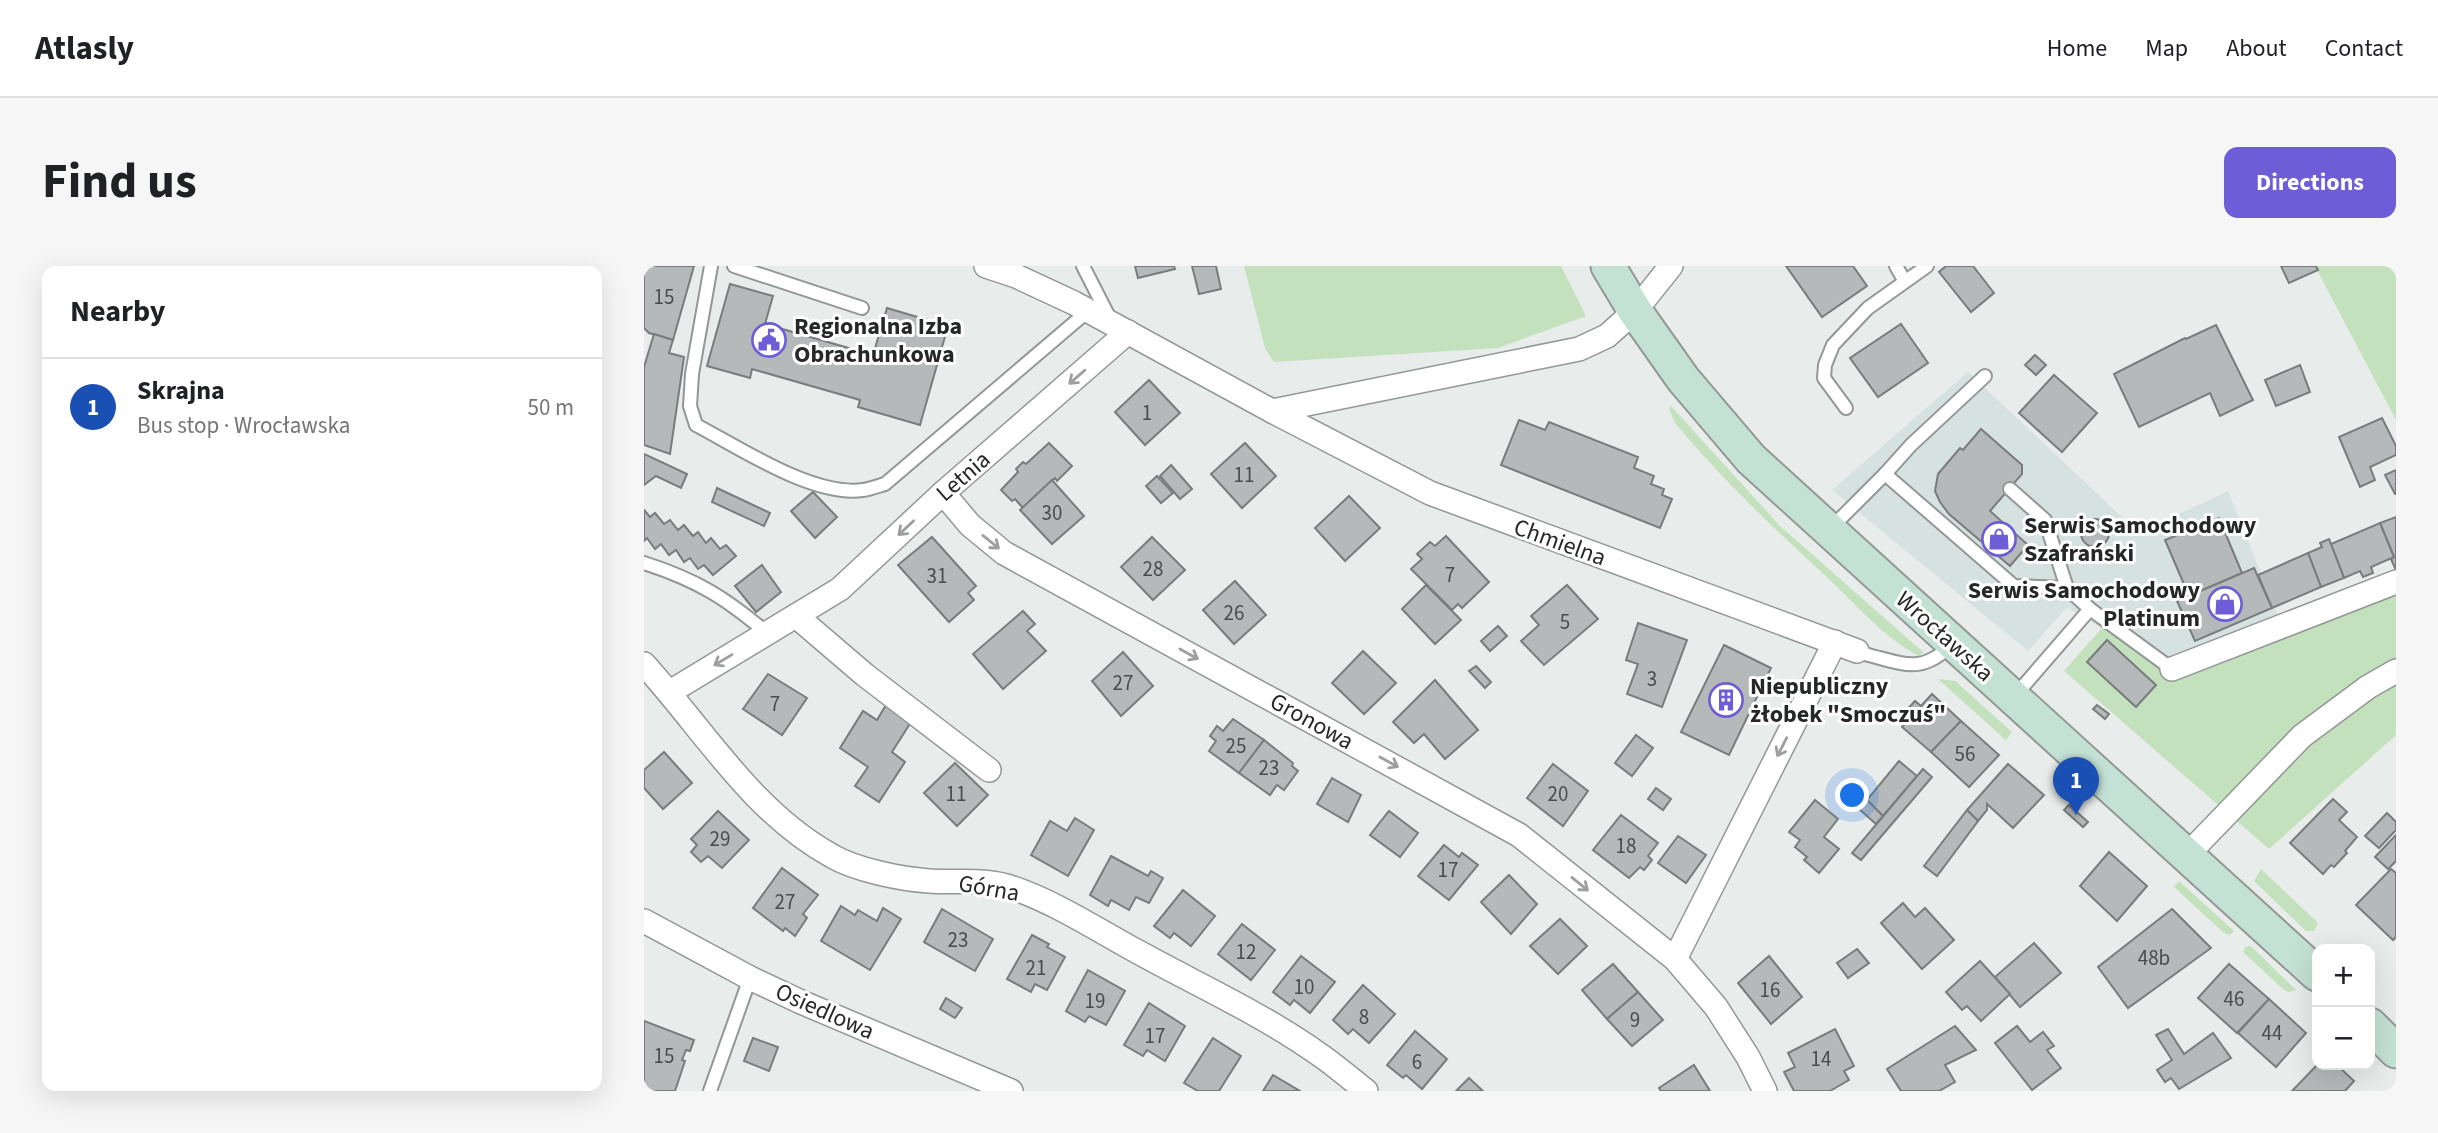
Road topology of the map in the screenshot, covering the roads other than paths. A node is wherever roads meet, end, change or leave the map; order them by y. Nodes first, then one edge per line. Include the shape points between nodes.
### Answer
1 (711, 266) edge
2 (734, 266) edge
3 (986, 266) edge
4 (1083, 266) edge
5 (1608, 266) edge
6 (1671, 266) edge
7 (1896, 266) edge
8 (1927, 266) edge
9 (1904, 280) junction
10 (862, 308) dead end
11 (1088, 311) junction
12 (1635, 311) junction
13 (1120, 328) junction
14 (1985, 376) dead end
15 (1846, 408) dead end
16 (1272, 411) junction
17 (1885, 474) junction
18 (2010, 489) dead end
19 (943, 494) junction
20 (1829, 530) junction
21 (644, 563) edge
22 (2396, 582) edge
23 (2067, 588) junction
24 (2090, 609) junction
25 (796, 616) junction
26 (768, 634) junction
27 (1835, 642) junction
28 (1953, 643) junction
29 (1861, 652) joint
30 (644, 664) edge
31 (2172, 669) joint
32 (2396, 671) edge
33 (670, 692) junction
34 (2013, 698) junction
35 (989, 769) dead end
36 (2188, 854) junction
37 (644, 921) edge
38 (1675, 959) junction
39 (2312, 969) edge
40 (750, 978) junction
41 (2375, 1030) edge
42 (2396, 1051) edge
43 (709, 1091) edge
44 (1011, 1091) edge
45 (1366, 1091) edge
46 (1765, 1091) edge

1 - 11 lane via 692,374 690,406 696,425 801,481 845,489 863,491 885,484
2 - 10 lane
3 - 11 street, Chmielna
4 - 13 lane
5 - 12 main road, Wrocławska
6 - 12 street
7 - 9 lane
8 - 9 lane
9 - 15 lane via 1868,307 1833,345 1824,378
11 - 13 street, Chmielna
12 - 16 street via 1607,336 1579,349
12 - 20 main road, Wrocławska via 1683,379 1751,459
13 - 16 street, Chmielna
13 -> 19 street, Letnia
14 - 17 lane
16 - 27 street, Chmielna via 1430,493
17 - 20 lane
17 - 23 lane via 2014,586
18 - 23 lane via 2045,520
19 -> 25 street, Letnia via 840,589
19 -> 38 street, Gronowa via 970,525 1004,553 1519,835
20 - 28 main road, Wrocławska
21 - 26 lane via 681,575 731,603
22 - 31 street
23 - 24 lane
24 - 31 lane
24 - 34 lane
25 - 26 street, Letnia
25 - 35 street
26 -> 33 street, Letnia
27 - 29 street, Chmielna
27 -> 38 street
28 - 29 lane, Chmielna via 1938,658 1920,664
28 - 34 main road, Wrocławska
30 - 33 street, Górna
32 - 36 street via 2302,736
33 - 45 street, Górna via 746,787 786,825 833,857 928,881 1011,887 1050,904 1265,1020
34 - 36 main road, Wrocławska
36 - 39 main road, Wrocławska
37 - 40 street, Osiedlowa
38 - 46 street, Gronowa via 1716,1007
40 - 43 lane
40 - 44 street, Osiedlowa
41 - 42 main road

